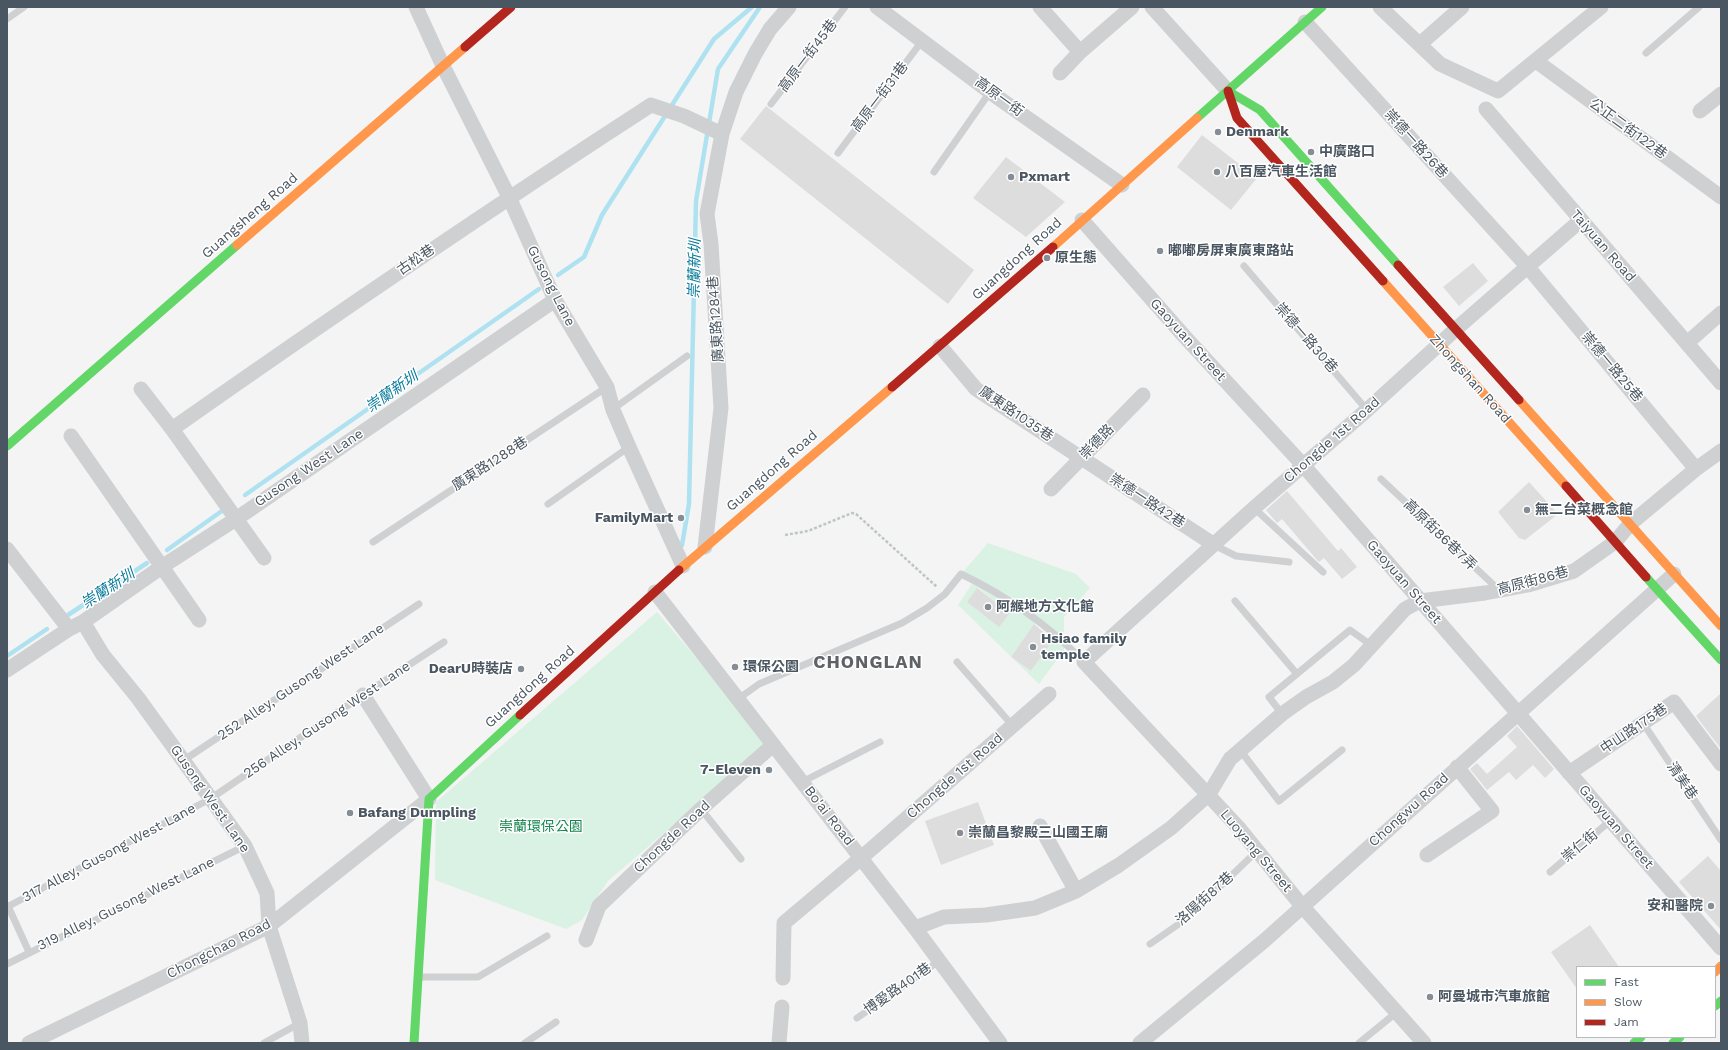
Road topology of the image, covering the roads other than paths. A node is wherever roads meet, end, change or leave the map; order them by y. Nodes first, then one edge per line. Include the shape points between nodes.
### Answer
1 (24, 7) edge
2 (416, 7) edge
3 (511, 7) edge
4 (789, 7) edge
5 (844, 7) edge
6 (877, 7) edge
7 (1040, 7) edge
8 (1132, 7) edge
9 (1152, 7) edge
10 (1322, 7) edge
11 (1380, 7) edge
12 (1462, 7) edge
13 (1601, 7) edge
14 (1699, 7) edge
15 (7, 19) edge
16 (1305, 22) junction
17 (922, 41) junction
18 (1420, 44) junction
19 (1080, 52) junction
20 (1646, 53) dead end
21 (1536, 61) junction
22 (443, 66) junction
23 (1060, 72) dead end
24 (990, 92) junction
25 (1228, 92) junction
26 (1721, 94) edge
27 (770, 104) dead end
28 (1486, 109) dead end
29 (1700, 111) dead end
30 (722, 134) junction
31 (838, 153) dead end
32 (934, 172) dead end
33 (1122, 185) junction
34 (509, 197) junction
35 (1721, 197) edge
36 (1082, 220) junction
37 (1581, 220) junction
38 (1244, 266) dead end
39 (1527, 266) junction
40 (555, 300) junction
41 (1721, 313) edge
42 (1456, 329) junction
43 (1687, 343) junction
44 (1439, 344) junction
45 (940, 346) junction
46 (687, 356) dead end
47 (1721, 383) edge
48 (607, 387) junction
49 (142, 389) dead end
50 (1142, 395) dead end
51 (613, 410) junction
52 (1367, 410) junction
53 (172, 429) junction
54 (71, 436) dead end
55 (7, 446) edge
56 (629, 447) junction
57 (1721, 451) edge
58 (1082, 458) junction
59 (1303, 465) junction
60 (1696, 469) junction
61 (1381, 479) dead end
62 (1051, 489) dead end
63 (548, 504) dead end
64 (1254, 508) junction
65 (236, 519) junction
66 (1630, 524) junction
67 (372, 542) dead end
68 (1616, 542) junction
69 (1213, 544) junction
70 (705, 547) junction
71 (7, 549) edge
72 (264, 558) dead end
73 (1289, 562) dead end
74 (13, 566) edge
75 (163, 566) junction
76 (683, 566) junction
77 (1323, 572) dead end
78 (1674, 574) junction
79 (1657, 589) junction
80 (1499, 590) junction
81 (655, 592) junction
82 (1235, 601) dead end
83 (1420, 601) junction
84 (419, 604) dead end
85 (199, 620) dead end
86 (83, 622) junction
87 (1721, 626) edge
88 (69, 629) junction
89 (444, 642) dead end
90 (1371, 645) junction
91 (1721, 660) edge
92 (957, 662) dead end
93 (1084, 662) junction
94 (7, 670) edge
95 (1297, 674) junction
96 (1049, 694) dead end
97 (363, 695) junction
98 (738, 699) junction
99 (1517, 713) junction
100 (1282, 714) junction
101 (1643, 723) junction
102 (1012, 725) junction
103 (880, 742) dead end
104 (773, 745) junction
105 (1240, 750) junction
106 (1342, 750) dead end
107 (184, 760) junction
108 (1721, 764) edge
109 (1457, 768) junction
110 (1569, 773) junction
111 (802, 782) junction
112 (1209, 794) junction
113 (429, 798) junction
114 (210, 799) junction
115 (701, 809) junction
116 (1610, 821) junction
117 (1040, 826) dead end
118 (1721, 840) edge
119 (245, 846) junction
120 (1258, 851) junction
121 (1427, 855) dead end
122 (861, 858) junction
123 (741, 859) dead end
124 (1550, 872) dead end
125 (1076, 892) junction
126 (1302, 906) junction
127 (7, 907) edge
128 (269, 926) junction
129 (915, 928) junction
130 (547, 936) dead end
131 (586, 940) dead end
132 (1150, 944) dead end
133 (1721, 948) edge
134 (29, 952) junction
135 (939, 961) junction
136 (7, 964) edge
137 (418, 977) junction
138 (782, 978) dead end
139 (782, 1007) dead end
140 (1397, 1012) junction
141 (857, 1018) dead end
142 (556, 1022) dead end
143 (300, 1023) junction
144 (29, 1043) edge
145 (264, 1043) edge
146 (302, 1043) edge
147 (414, 1043) edge
148 (525, 1043) edge
149 (779, 1043) edge
150 (1000, 1043) edge
151 (1140, 1043) edge
152 (1359, 1043) edge
153 (1424, 1043) edge

1 - 15 lane
2 - 22 street, Gusong Lane
3 - 22 street, Guangsheng Road
4 - 30 street, 廣東路1284巷 via 755,54 736,92
5 - 27 lane, 高原一街45巷
6 - 17 street, 高原一街
7 - 19 street
8 - 19 street
9 - 25 street, Zhongshan Road
10 - 16 street, Guangdong Road
11 - 18 street
12 - 18 street
13 - 21 street
14 - 20 lane
16 - 25 street, Guangdong Road
16 - 39 street, 崇德一路26巷
17 - 24 street, 高原一街
17 - 31 lane, 高原一街31巷
18 - 21 street via 1440,64 1498,91
19 - 23 street
21 - 35 street, 公正二街122巷
22 - 34 street, Gusong Lane
22 - 55 street, Guangsheng Road
24 - 32 lane
24 - 33 street, 高原一街
25 - 33 street, Guangdong Road
25 - 42 street, Zhongshan Road via 1260,110
25 - 44 street, Zhongshan Road via 1237,118
26 - 29 street
28 - 37 street, Taiyuan Road
30 - 34 street, 古松巷 via 699,122 651,105
30 - 70 street, 廣東路1284巷 via 707,214 721,408
33 - 36 street, Guangdong Road
34 - 40 street, Gusong Lane
34 - 53 street, 古松巷
36 - 45 street, Guangdong Road
36 - 59 street, Gaoyuan Street
37 - 39 street, Chongde 1st Road
37 - 43 street, Taiyuan Road
38 - 52 lane, 崇德一路30巷
39 - 42 street, Chongde 1st Road
39 - 60 street, 崇德一路25巷
40 - 48 street, Gusong Lane
40 - 65 street, Gusong West Lane
41 - 43 street
42 - 44 street, Chongde 1st Road
42 - 66 street, Zhongshan Road
43 - 47 street, Taiyuan Road
44 - 52 street, Chongde 1st Road
44 - 68 street, Zhongshan Road
45 - 58 street, 廣東路1035巷 via 976,389
45 - 70 street, Guangdong Road
46 - 51 lane
48 - 51 street, Gusong Lane
48 - 67 lane, 廣東路1288巷
49 - 53 street
50 - 58 street, 崇德路
51 - 56 street, Gusong Lane
52 - 59 street, Chongde 1st Road
53 - 65 street
54 - 75 street
56 - 63 lane
56 - 76 street, Gusong Lane
57 - 60 street, 高原街86巷
58 - 62 street, 崇德路
58 - 69 street, 崇德一路42巷
59 - 64 street, Chongde 1st Road
59 - 83 street, Gaoyuan Street
60 - 66 street, 高原街86巷
61 - 80 lane, 高原街86巷7弄
64 - 69 street, Chongde 1st Road
64 - 77 lane
65 - 72 street
65 - 75 street, Gusong West Lane
66 - 68 street, 高原街86巷
66 - 78 street, Zhongshan Road
68 - 79 street, Zhongshan Road
68 - 80 street, 高原街86巷 via 1574,571 1528,585
69 - 73 lane via 1236,556
69 - 93 street, Chongde 1st Road
70 - 76 street, Guangdong Road
71 - 74 street
74 - 88 street
75 - 85 street
75 - 86 street, Gusong West Lane
76 - 81 street, Guangdong Road
78 - 79 street, Chongwu Road
78 - 87 street, Zhongshan Road
79 - 91 street, Zhongshan Road
79 - 99 street, Chongwu Road
80 - 83 street, 高原街86巷
81 - 98 street, Bo'ai Road
81 - 113 street, Guangdong Road
82 - 95 lane
83 - 90 street via 1401,613
83 - 99 street, Gaoyuan Street
84 - 107 lane, 252 Alley, Gusong West Lane
86 - 88 street, Gusong West Lane
86 - 107 street, Gusong West Lane via 103,655
88 - 94 street, Gusong West Lane
89 - 97 lane, 256 Alley, Gusong West Lane
90 - 95 lane via 1350,630
90 - 100 street via 1354,665 1333,682 1306,696
92 - 102 lane
93 - 98 lane via 1065,641 990,588 960,574 945,594 902,623 759,684
93 - 112 street, Luoyang Street
95 - 100 lane via 1269,697
96 - 102 street, Chongde 1st Road
97 - 113 street
97 - 114 lane, 256 Alley, Gusong West Lane
98 - 104 street, Bo'ai Road
99 - 109 street, Chongwu Road
99 - 110 street, Gaoyuan Street
100 - 105 street
101 - 108 street, 中山路175巷 via 1674,702
101 - 110 street, 中山路175巷
101 - 118 lane, 清美巷
102 - 122 street, Chongde 1st Road
103 - 111 lane
104 - 111 street, Bo'ai Road
104 - 115 street, Chongde Road
105 - 106 lane via 1279,801
105 - 112 street via 1230,759
107 - 114 street, Gusong West Lane
109 - 121 street via 1492,811
109 - 126 street, Chongwu Road
110 - 116 street, Gaoyuan Street
111 - 122 street, Bo'ai Road
112 - 120 street, Luoyang Street
112 - 125 street via 1171,828
113 - 128 street, Chongchao Road
113 - 137 street
114 - 119 street, Gusong West Lane
114 - 127 lane, 317 Alley, Gusong West Lane
115 - 123 lane
115 - 131 street, Chongde Road via 598,906
116 - 124 lane, 崇仁街
116 - 133 street, Gaoyuan Street
117 - 125 street
119 - 128 street, Gusong West Lane via 267,893
119 - 134 lane, 319 Alley, Gusong West Lane
120 - 126 street, Luoyang Street
120 - 132 lane, 洛陽街87巷 via 1186,919
122 - 129 street, Bo'ai Road
122 - 138 street, Chongde 1st Road via 784,922
125 - 129 street via 1035,908 986,915 944,917
126 - 140 street, Luoyang Street
126 - 151 street, Chongwu Road via 1264,941
127 - 134 lane
128 - 143 street, Gusong West Lane
128 - 144 street, Chongchao Road
129 - 135 street, Bo'ai Road
130 - 137 lane via 478,977
134 - 136 lane, 319 Alley, Gusong West Lane
135 - 141 lane, 博愛路401巷
135 - 150 street, Bo'ai Road
137 - 147 street
139 - 149 street
140 - 152 lane
140 - 153 street, Luoyang Street
142 - 148 lane
143 - 145 lane
143 - 146 street, Gusong West Lane

